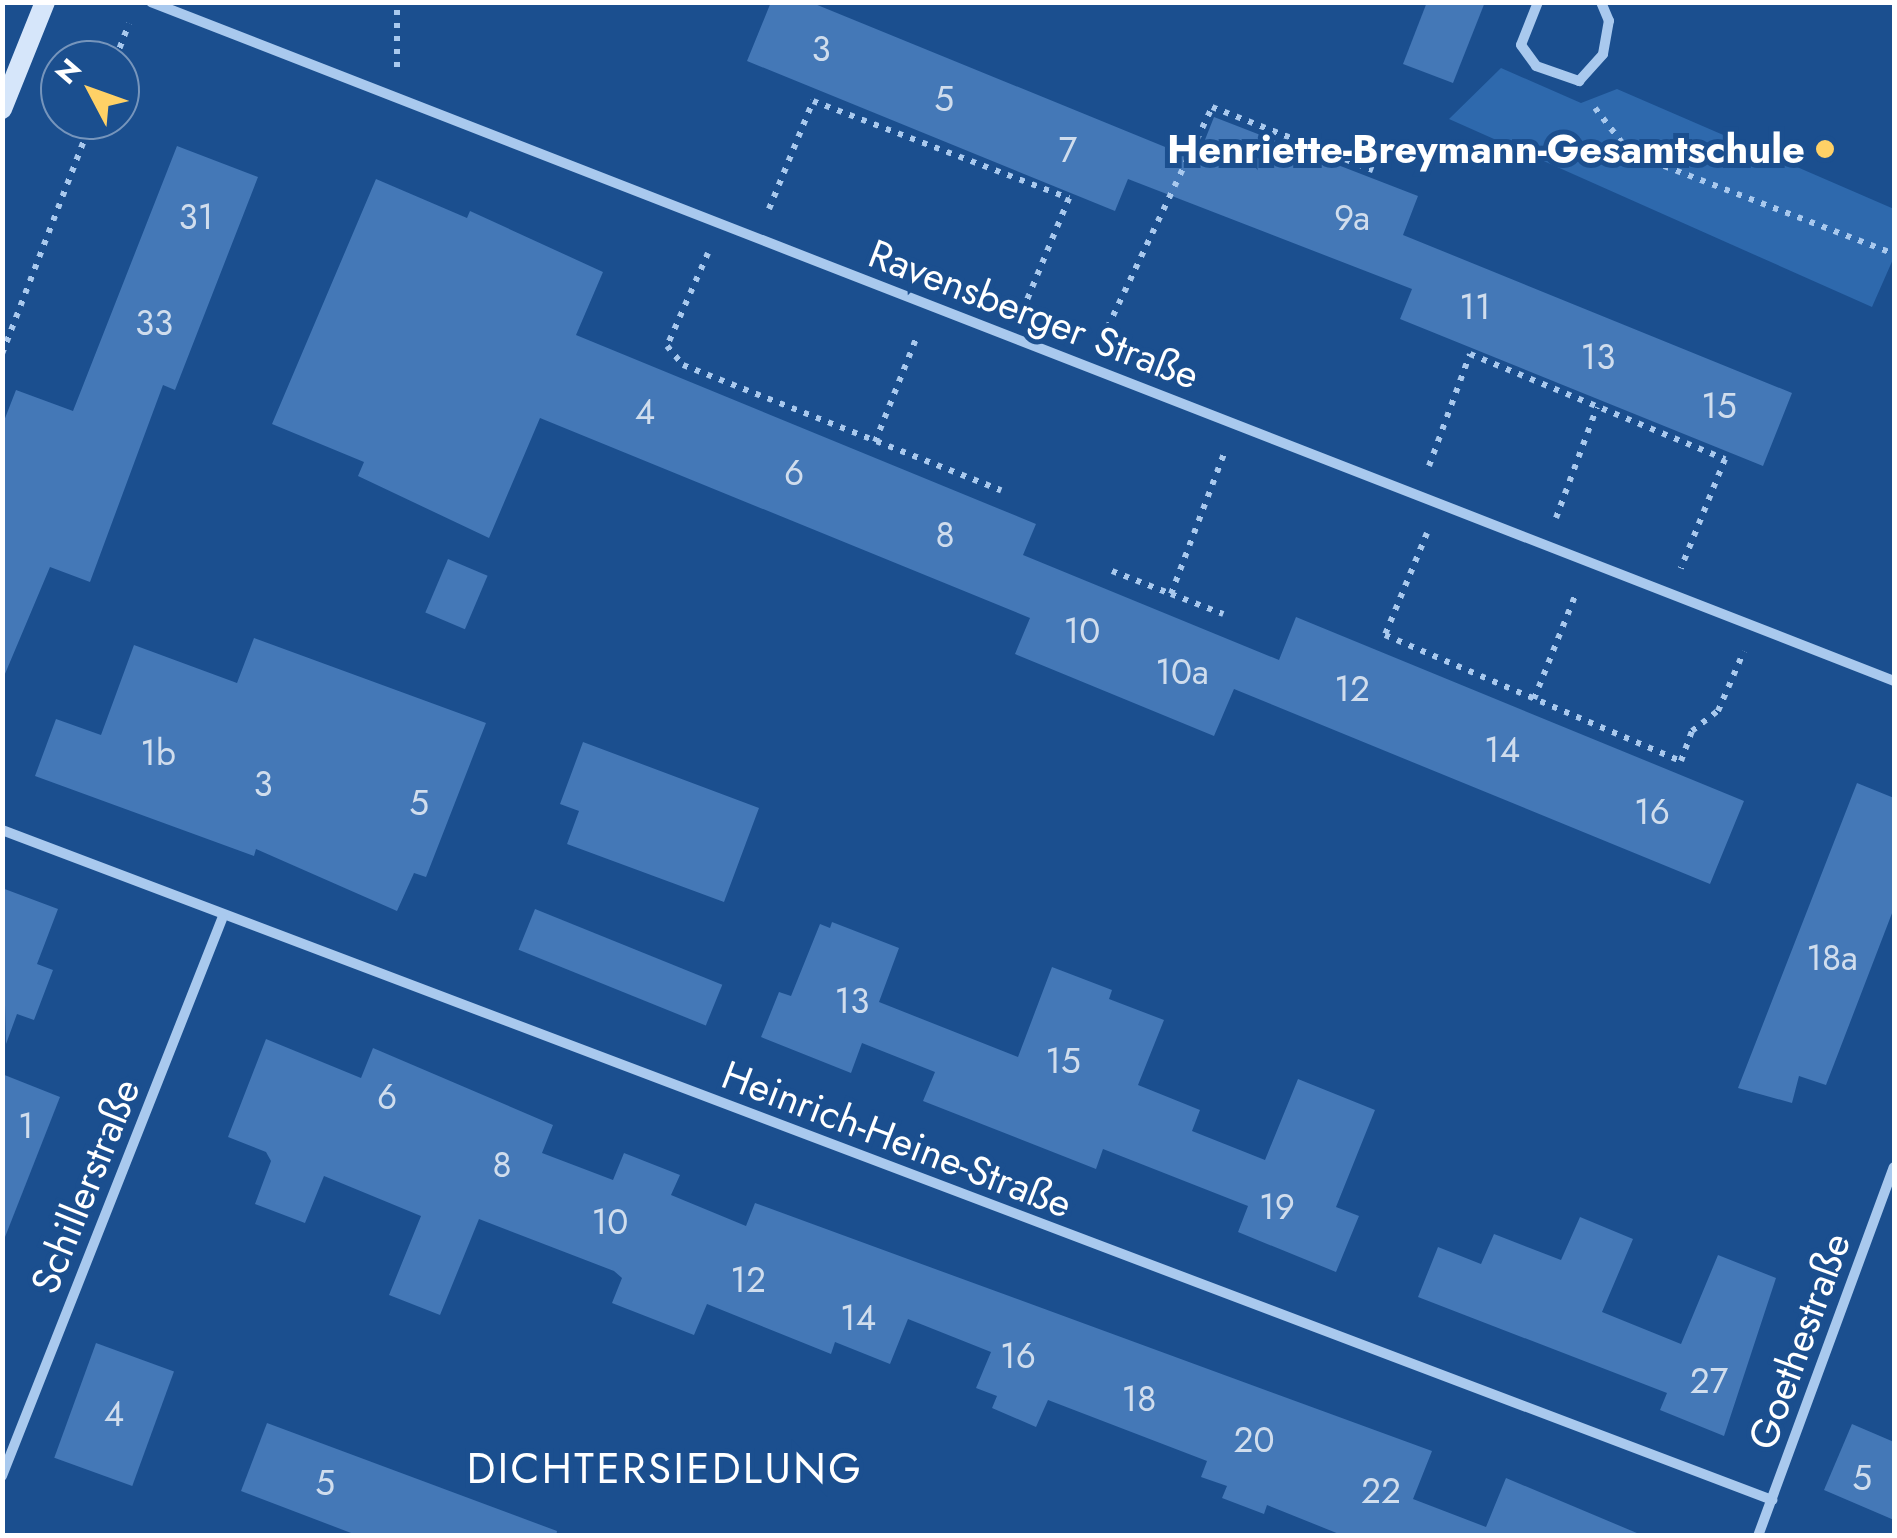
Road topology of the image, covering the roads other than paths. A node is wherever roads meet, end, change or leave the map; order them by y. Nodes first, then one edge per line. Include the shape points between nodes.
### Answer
1 (45, 2) edge
2 (151, 2) edge
3 (1538, 2) edge
4 (1600, 2) edge
5 (2, 109) edge
6 (1894, 681) edge
7 (2, 830) edge
8 (222, 919) junction
9 (1894, 1167) edge
10 (2, 1476) edge
11 (1772, 1500) junction
12 (1758, 1536) edge

1 - 5 main road
2 - 6 street, Ravensberger Straße
3 - 4 street via 1521,45 1536,66 1579,81 1603,54 1609,21
7 - 8 street, Heinrich-Heine-Straße
8 - 10 street, Schillerstraße
8 - 11 street, Heinrich-Heine-Straße
9 - 11 street, Goethestraße
11 - 12 street, Goethestraße

